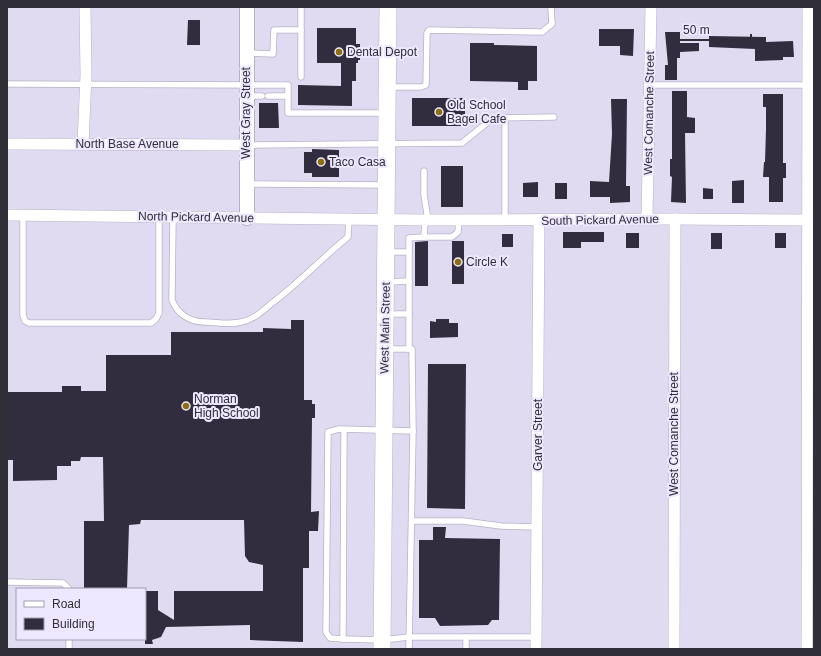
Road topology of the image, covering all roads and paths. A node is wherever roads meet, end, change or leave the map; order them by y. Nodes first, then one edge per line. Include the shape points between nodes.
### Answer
1 (85, 7) edge
2 (246, 7) edge
3 (301, 7) edge
4 (388, 7) edge
5 (551, 7) edge
6 (651, 7) edge
7 (808, 7) edge
8 (301, 30) junction
9 (246, 53) junction
10 (301, 77) dead end
11 (7, 84) edge
12 (85, 84) junction
13 (650, 85) junction
14 (808, 85) junction
15 (387, 88) junction
16 (246, 91) junction
17 (288, 96) junction
18 (387, 113) junction
19 (554, 117) dead end
20 (506, 118) junction
21 (387, 143) junction
22 (7, 144) edge
23 (83, 144) junction
24 (246, 145) junction
25 (424, 171) dead end
26 (246, 184) junction
27 (386, 185) junction
28 (7, 215) edge
29 (23, 215) junction
30 (159, 217) junction
31 (173, 217) junction
32 (246, 218) junction
33 (349, 219) junction
34 (647, 219) junction
35 (675, 219) junction
36 (386, 220) junction
37 (427, 220) junction
38 (459, 220) junction
39 (505, 220) junction
40 (539, 220) junction
41 (811, 220) edge
42 (424, 237) junction
43 (386, 252) junction
44 (409, 252) junction
45 (409, 281) junction
46 (385, 282) junction
47 (385, 314) junction
48 (409, 314) junction
49 (384, 349) junction
50 (409, 349) junction
51 (344, 429) junction
52 (384, 430) junction
53 (413, 431) junction
54 (412, 521) junction
55 (537, 527) junction
56 (7, 582) edge
57 (68, 588) edge
58 (409, 637) junction
59 (466, 637) junction
60 (536, 637) junction
61 (343, 639) junction
62 (382, 644) edge
63 (409, 649) edge
64 (466, 649) edge
65 (536, 649) edge
66 (674, 649) edge
67 (807, 649) edge

1 - 12 street
2 - 9 street, West Gray Street
3 - 8 lane
4 - 15 main road, West Main Street
5 - 15 lane via 552,24 542,32 429,30 426,85 421,88
6 - 13 street, West Comanche Street
7 - 14 street
8 - 9 lane via 274,30 273,54
8 - 10 lane
9 - 16 street, West Gray Street
11 - 12 lane
12 - 16 lane
12 - 23 street
13 - 14 lane
13 - 34 street, West Comanche Street
14 - 41 street
15 - 18 main road, West Main Street
16 - 17 lane via 265,96
16 - 17 lane via 288,85
16 - 24 street, West Gray Street
17 - 18 lane via 288,113
18 - 21 main road, West Main Street
19 - 20 lane
20 - 21 lane via 493,118 462,143
20 - 39 lane
21 - 24 lane
21 - 27 main road, West Main Street
22 - 23 street, North Base Avenue
23 - 24 street, North Base Avenue
24 - 26 street, West Gray Street
25 - 37 lane
26 - 27 lane
26 - 32 street, West Gray Street
27 - 36 main road, West Main Street
28 - 29 street, North Pickard Avenue
29 - 30 street, North Pickard Avenue
29 - 30 lane via 23,315 29,323 151,323 156,320 159,313
30 - 31 street, North Pickard Avenue
31 - 32 street, North Pickard Avenue
31 - 33 lane via 174,306 192,320 240,323 258,314 286,292 348,237
32 - 33 street, North Pickard Avenue
33 - 36 street, North Pickard Avenue
34 - 35 street, South Pickard Avenue
34 - 40 street, South Pickard Avenue
35 - 41 street, South Pickard Avenue
35 - 66 street, West Comanche Street
36 - 37 street, South Pickard Avenue
36 - 43 main road, West Main Street
37 - 38 street, South Pickard Avenue
37 - 42 lane
38 - 39 street, South Pickard Avenue
38 - 42 lane via 458,232 452,237
39 - 40 street, South Pickard Avenue
40 - 55 street, Garver Street
41 - 67 street
42 - 44 lane via 409,238
43 - 44 lane
43 - 46 main road, West Main Street
44 - 45 lane
45 - 46 lane
45 - 48 lane
46 - 47 main road, West Main Street
47 - 48 lane
47 - 49 main road, West Main Street
48 - 50 lane
49 - 50 lane
49 - 52 main road, West Main Street
50 - 53 lane via 412,349
51 - 52 lane
51 - 61 lane
51 - 61 lane via 328,432 326,632 330,638
52 - 53 lane
52 - 62 main road, West Main Street
53 - 54 lane
54 - 55 lane via 462,521
54 - 58 lane
55 - 60 street, Garver Street
56 - 57 lane via 63,583
58 - 59 lane
58 - 62 lane
58 - 63 lane
59 - 60 lane
59 - 64 lane
60 - 65 street, Garver Street
61 - 62 lane

